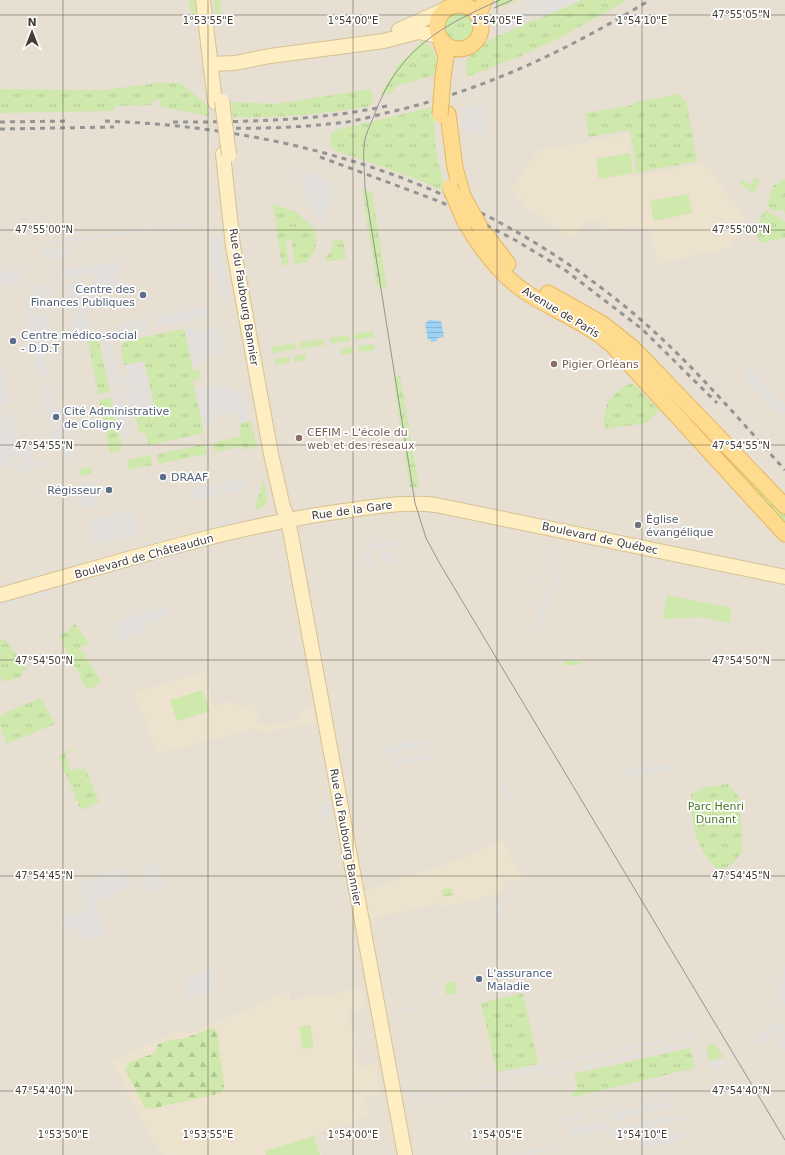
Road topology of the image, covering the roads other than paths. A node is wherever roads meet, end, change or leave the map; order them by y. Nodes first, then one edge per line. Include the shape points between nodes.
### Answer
1 (203, 0) edge
2 (209, 0) edge
3 (485, 0) edge
4 (451, 4) edge
5 (478, 15) junction
6 (439, 39) junction
7 (348, 45) junction
8 (469, 47) junction
9 (214, 64) junction
10 (447, 76) junction
11 (444, 115) junction
12 (227, 157) junction
13 (519, 281) junction
14 (416, 503) joint
15 (785, 506) edge
16 (288, 519) junction
17 (785, 534) edge
18 (785, 577) edge
19 (0, 595) edge
20 (405, 1155) edge

1 - 9 main road, Rue du Faubourg Bannier
2 - 9 main road, Rue du Faubourg Bannier
3 - 5 main road
4 - 5 main road via 465,6
4 - 6 main road via 438,19 436,26
4 - 7 main road via 408,27
5 - 8 main road via 481,31 475,43
6 - 7 main road via 418,32 384,41
6 - 8 main road via 454,50
6 - 10 main road, Avenue de Paris via 446,56
7 - 9 main road
8 - 10 main road, Avenue de Paris via 457,58
9 - 12 main road, Rue du Faubourg Bannier
10 - 11 main road, Avenue de Paris, bridge via 440,92
11 - 13 main road, Avenue de Paris, bridge via 463,196 480,227
11 - 13 main road, Avenue de Paris, bridge via 441,149 450,187 465,222 484,251
12 - 16 main road, Rue du Faubourg Bannier via 238,245 258,360 288,503
12 - 16 main road, Rue du Faubourg Bannier via 233,246 270,454
13 - 15 main road, Avenue de Paris via 595,319 623,339
13 - 17 main road, Avenue de Paris via 541,301 594,331 612,345
14 - 16 main road, Rue de la Gare
14 - 18 main road, Boulevard de Québec
16 - 19 main road, Boulevard de Châteaudun
16 - 20 main road, Rue du Faubourg Bannier

